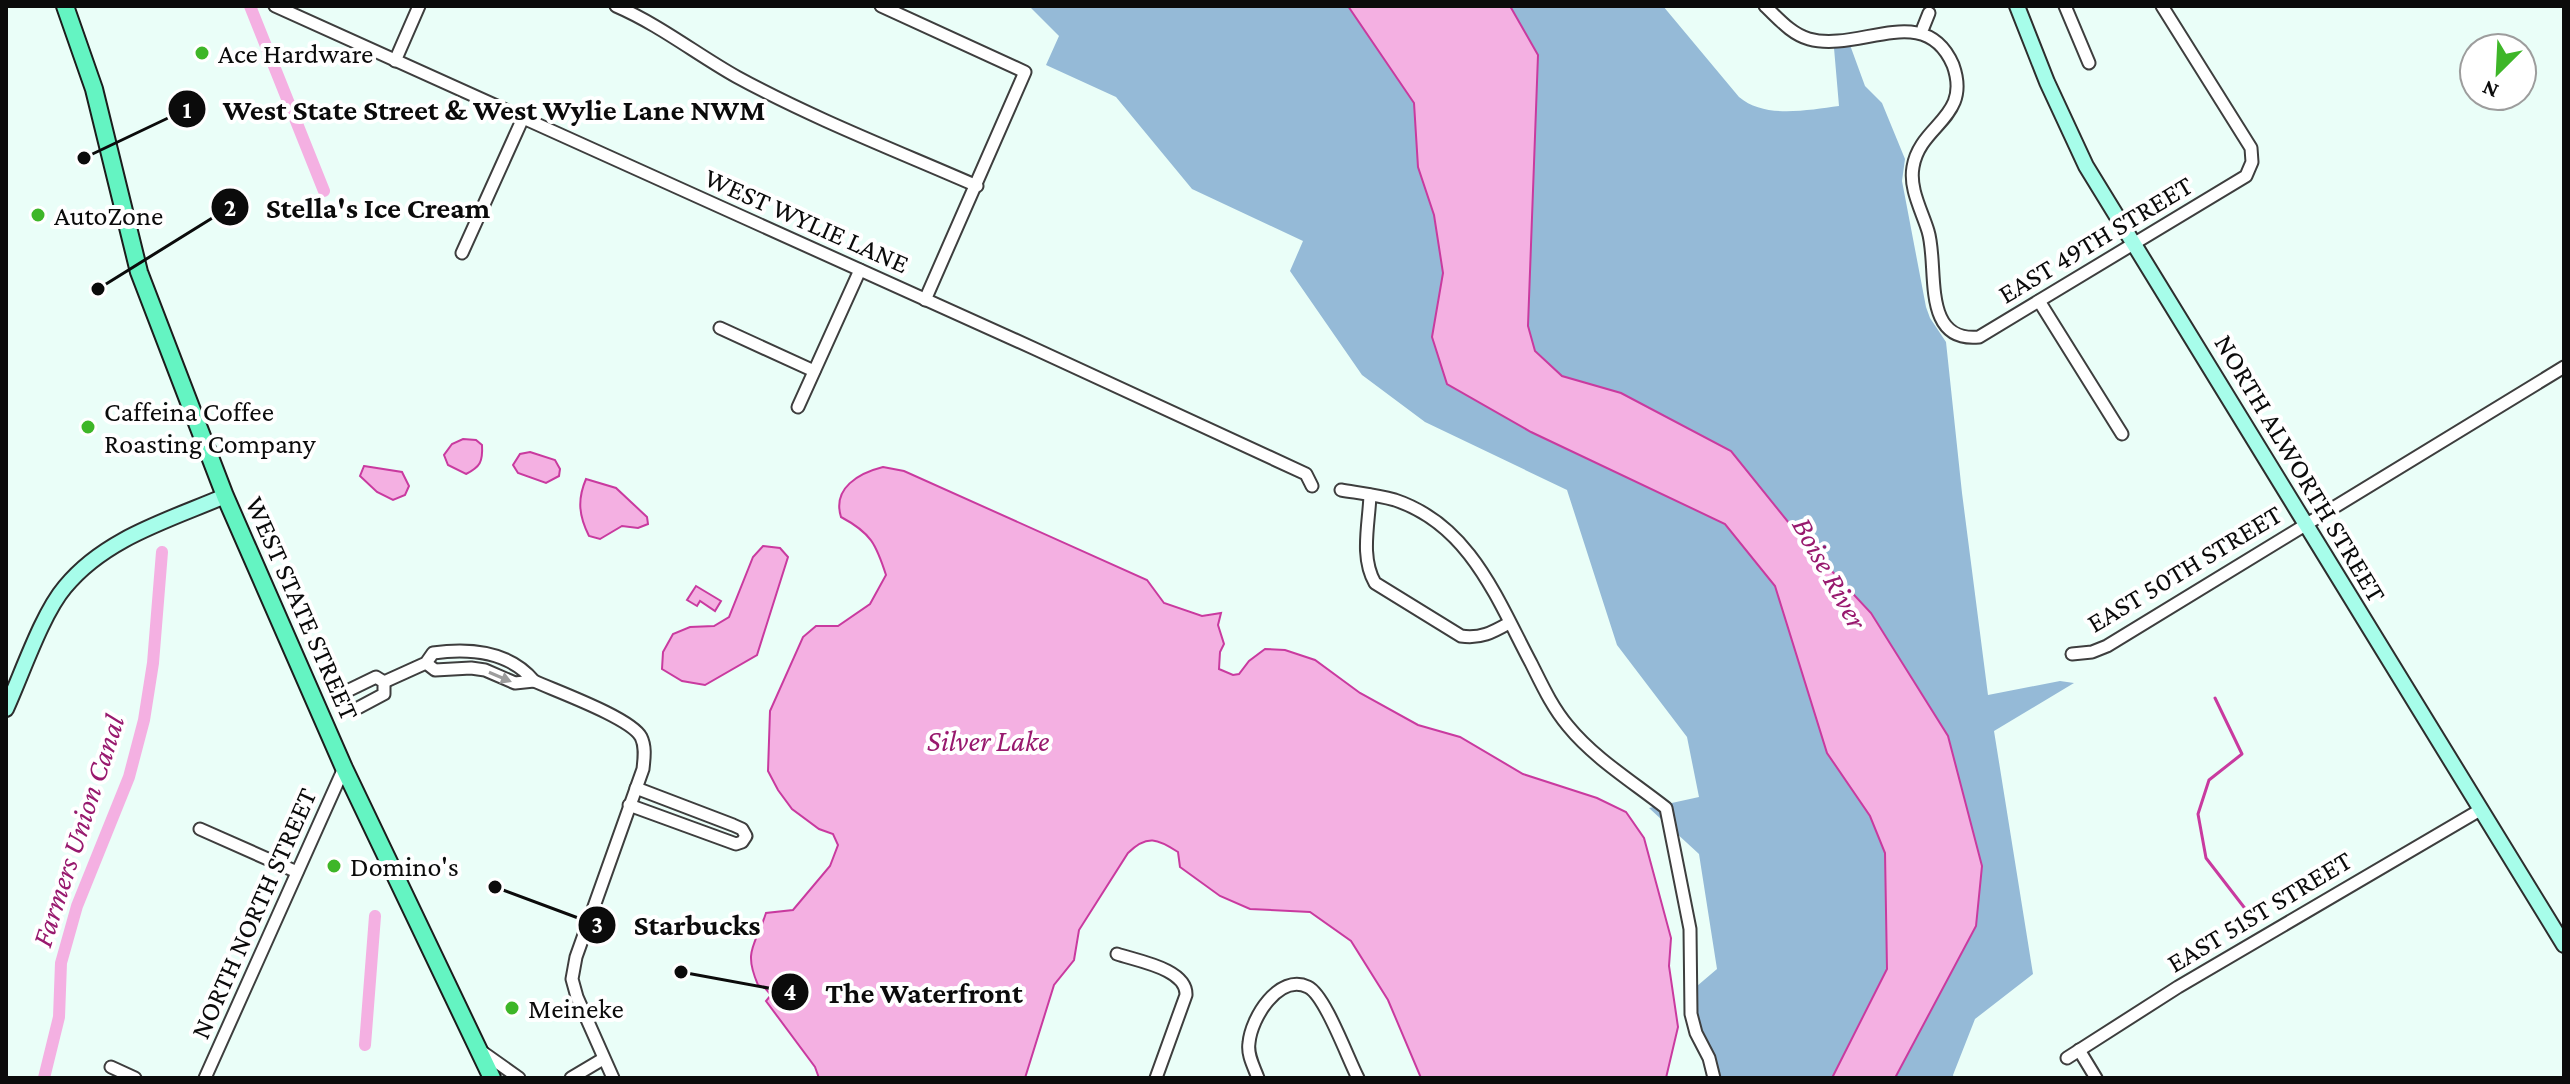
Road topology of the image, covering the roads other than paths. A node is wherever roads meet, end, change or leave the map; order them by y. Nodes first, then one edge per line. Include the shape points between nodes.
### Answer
1 (65, 6) edge
2 (275, 6) edge
3 (419, 6) edge
4 (616, 6) edge
5 (881, 6) edge
6 (1765, 6) edge
7 (2017, 6) edge
8 (2162, 6) edge
9 (2070, 8) edge
10 (1929, 13) dead end
11 (1923, 28) junction
12 (395, 61) junction
13 (2089, 63) dead end
14 (523, 118) junction
15 (977, 186) junction
16 (2133, 244) junction
17 (462, 253) dead end
18 (860, 270) junction
19 (925, 300) junction
20 (2039, 301) junction
21 (720, 328) dead end
22 (2564, 367) edge
23 (814, 371) junction
24 (798, 407) dead end
25 (2122, 434) dead end
26 (1312, 486) dead end
27 (1341, 490) dead end
28 (1370, 495) junction
29 (225, 496) junction
30 (2304, 525) junction
31 (1509, 623) junction
32 (2072, 654) dead end
33 (426, 663) junction
34 (534, 681) junction
35 (384, 682) junction
36 (342, 706) junction
37 (6, 709) edge
38 (321, 715) junction
39 (344, 768) junction
40 (636, 788) junction
41 (629, 805) junction
42 (2480, 810) junction
43 (200, 829) dead end
44 (297, 872) junction
45 (2564, 945) edge
46 (1117, 954) dead end
47 (479, 1049) junction
48 (2079, 1050) junction
49 (2067, 1058) dead end
50 (603, 1059) junction
51 (111, 1067) dead end
52 (575, 1075) edge
53 (610, 1077) edge
54 (135, 1078) edge
55 (205, 1078) edge
56 (492, 1078) edge
57 (519, 1078) edge
58 (565, 1078) edge
59 (1156, 1078) edge
60 (1258, 1078) edge
61 (1358, 1078) edge
62 (1714, 1078) edge
63 (2096, 1078) edge

1 - 29 main road, WEST STATE STREET via 94,89 139,272
2 - 12 street, WEST WYLIE LANE
3 - 12 street
4 - 15 street via 807,112
5 - 15 street via 1025,72
6 - 11 street via 1810,40 1895,25
7 - 16 street, NORTH ALWORTH STREET via 2065,123
8 - 16 street, EAST 49TH STREET via 2251,148 2252,162 2246,176
9 - 13 street
10 - 11 street
11 - 20 street, EAST 49TH STREET via 1948,51 1958,82 1951,111 1924,140 1912,167 1930,241 1935,304 1953,334 1966,339 1979,337
12 - 14 street, WEST WYLIE LANE
14 - 17 street
14 - 18 street, WEST WYLIE LANE
15 - 19 street
16 - 20 street, EAST 49TH STREET
16 - 30 street, NORTH ALWORTH STREET
18 - 19 street, WEST WYLIE LANE
18 - 23 street
19 - 26 street, WEST WYLIE LANE via 1306,474
20 - 25 street
21 - 23 street
22 - 30 street, EAST 50TH STREET
23 - 24 street
27 - 28 street
28 - 31 street via 1418,510 1451,533 1477,563
28 - 31 street via 1366,560 1375,583 1461,636 1487,635
29 - 37 street via 103,551 64,587
29 - 38 main road, WEST STATE STREET
30 - 32 street, EAST 50TH STREET via 2107,646
30 - 42 street, NORTH ALWORTH STREET
31 - 62 street via 1568,726 1666,808 1690,929 1691,1014
33 -> 34 street via 435,670 471,668 515,683
33 - 34 street via 433,653 492,654 523,668
33 - 35 street
34 - 40 street via 628,723 641,737 645,753
35 - 36 street via 384,694 354,710
35 - 36 street via 376,677 343,693
36 - 38 street
38 - 39 main road, WEST STATE STREET
39 - 44 street, NORTH NORTH STREET
39 - 47 main road, WEST STATE STREET
40 - 41 street
40 - 41 street via 733,825 746,836 736,844
41 - 50 street via 572,979
42 - 45 street, NORTH ALWORTH STREET
42 - 48 street, EAST 51ST STREET
43 - 44 street
44 - 55 street, NORTH NORTH STREET
46 - 59 street via 1176,974 1186,988
47 - 56 main road, WEST STATE STREET
47 - 57 street
48 - 49 street, EAST 51ST STREET
48 - 63 street
50 - 52 street
50 - 53 street
51 - 54 street
52 - 58 street
60 - 61 street via 1248,1046 1251,1031 1268,1001 1289,985 1307,986 1319,995

